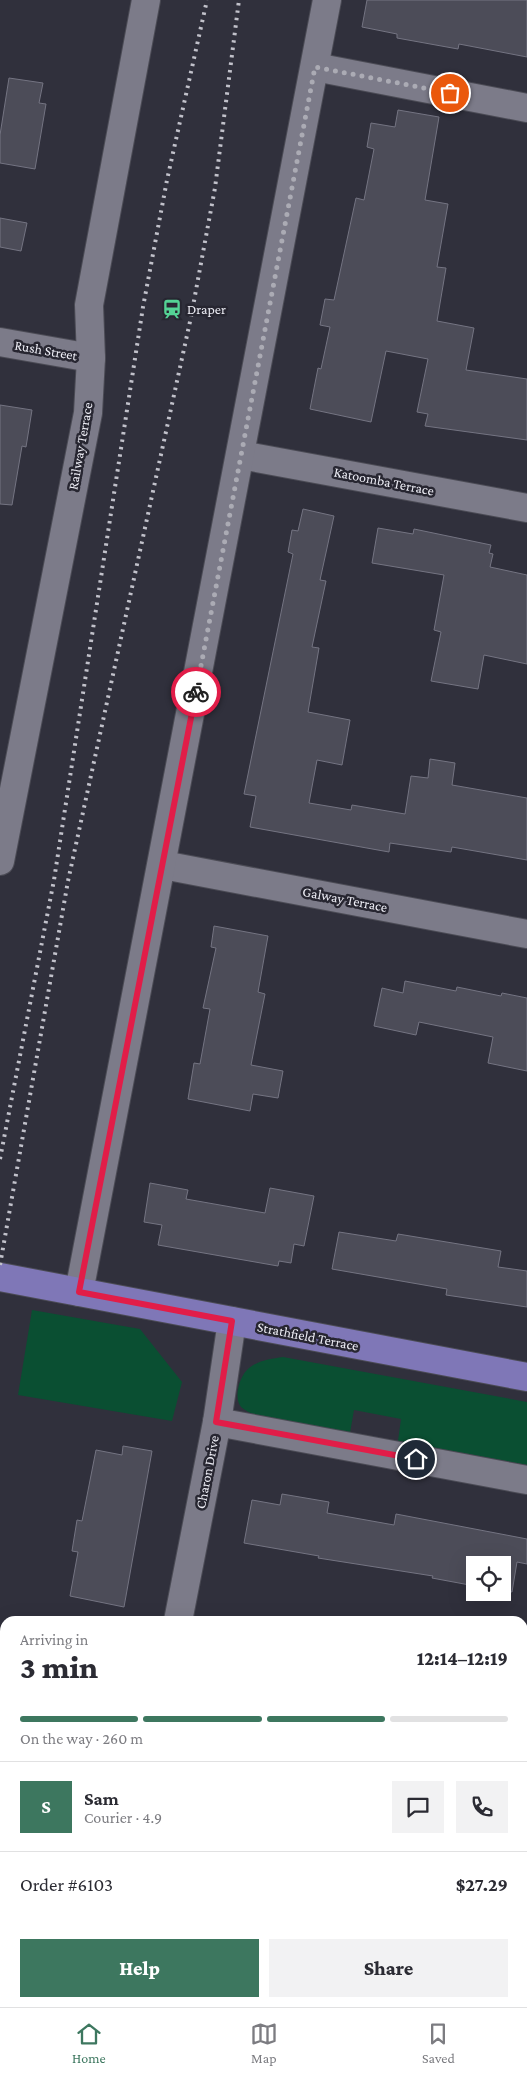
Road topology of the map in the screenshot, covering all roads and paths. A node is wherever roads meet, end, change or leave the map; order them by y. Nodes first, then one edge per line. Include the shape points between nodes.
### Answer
1 (146, 0) edge
2 (327, 0) edge
3 (315, 67) junction
4 (527, 108) edge
5 (0, 342) edge
6 (91, 358) junction
7 (242, 455) junction
8 (527, 508) edge
9 (0, 861) edge
10 (163, 864) junction
11 (527, 934) edge
12 (0, 1277) edge
13 (79, 1292) junction
14 (232, 1321) junction
15 (527, 1377) edge
16 (216, 1422) junction
17 (527, 1480) edge
18 (179, 1616) edge

1 - 6 street, Railway Terrace via 89,305
2 - 3 street
3 - 4 street
3 - 7 street
5 - 6 street, Rush Street
6 - 9 street, Railway Terrace via 88,413
7 - 8 street, Katoomba Terrace
7 - 10 street
10 - 11 street, Galway Terrace
10 - 13 street
12 - 13 main road, Strathfield Terrace
13 - 14 main road, Strathfield Terrace
14 - 15 main road, Strathfield Terrace
14 - 16 street, Charon Drive
16 - 17 street
16 - 18 street, Charon Drive

